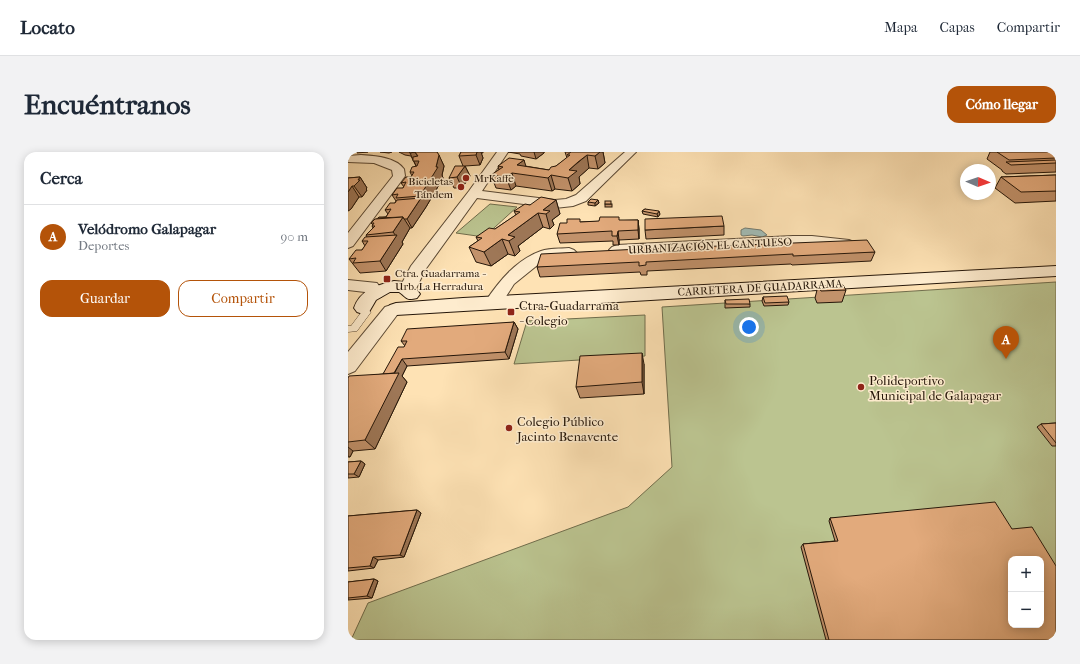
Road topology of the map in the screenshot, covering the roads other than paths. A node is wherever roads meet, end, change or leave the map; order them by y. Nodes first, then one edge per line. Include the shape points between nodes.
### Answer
1 (503, 152) edge
2 (631, 152) edge
3 (348, 159) edge
4 (474, 194) junction
5 (348, 244) edge
6 (849, 245) edge
7 (600, 251) edge
8 (584, 252) edge
9 (1056, 271) edge
10 (348, 285) edge
11 (403, 290) junction
12 (494, 302) junction
13 (463, 304) junction
14 (370, 306) edge
15 (348, 329) edge
16 (348, 366) edge

1 - 4 street
2 - 4 street via 581,198 568,203 555,204
3 - 5 street via 391,163 398,169 399,176
4 - 11 street
6 - 7 street, URBANIZACIÓN EL CANTUESO via 794,241
8 - 12 street via 547,254 538,257 508,281
9 - 12 street, CARRETERA DE GUADARRAMA
10 - 14 street via 371,287
11 - 13 street, CARRETERA DE GUADARRAMA via 429,299
11 - 14 street
11 - 14 street via 407,302
12 - 13 street, CARRETERA DE GUADARRAMA
13 - 14 street, CARRETERA DE GUADARRAMA
14 - 15 lane via 354,329
14 - 16 street via 370,337

